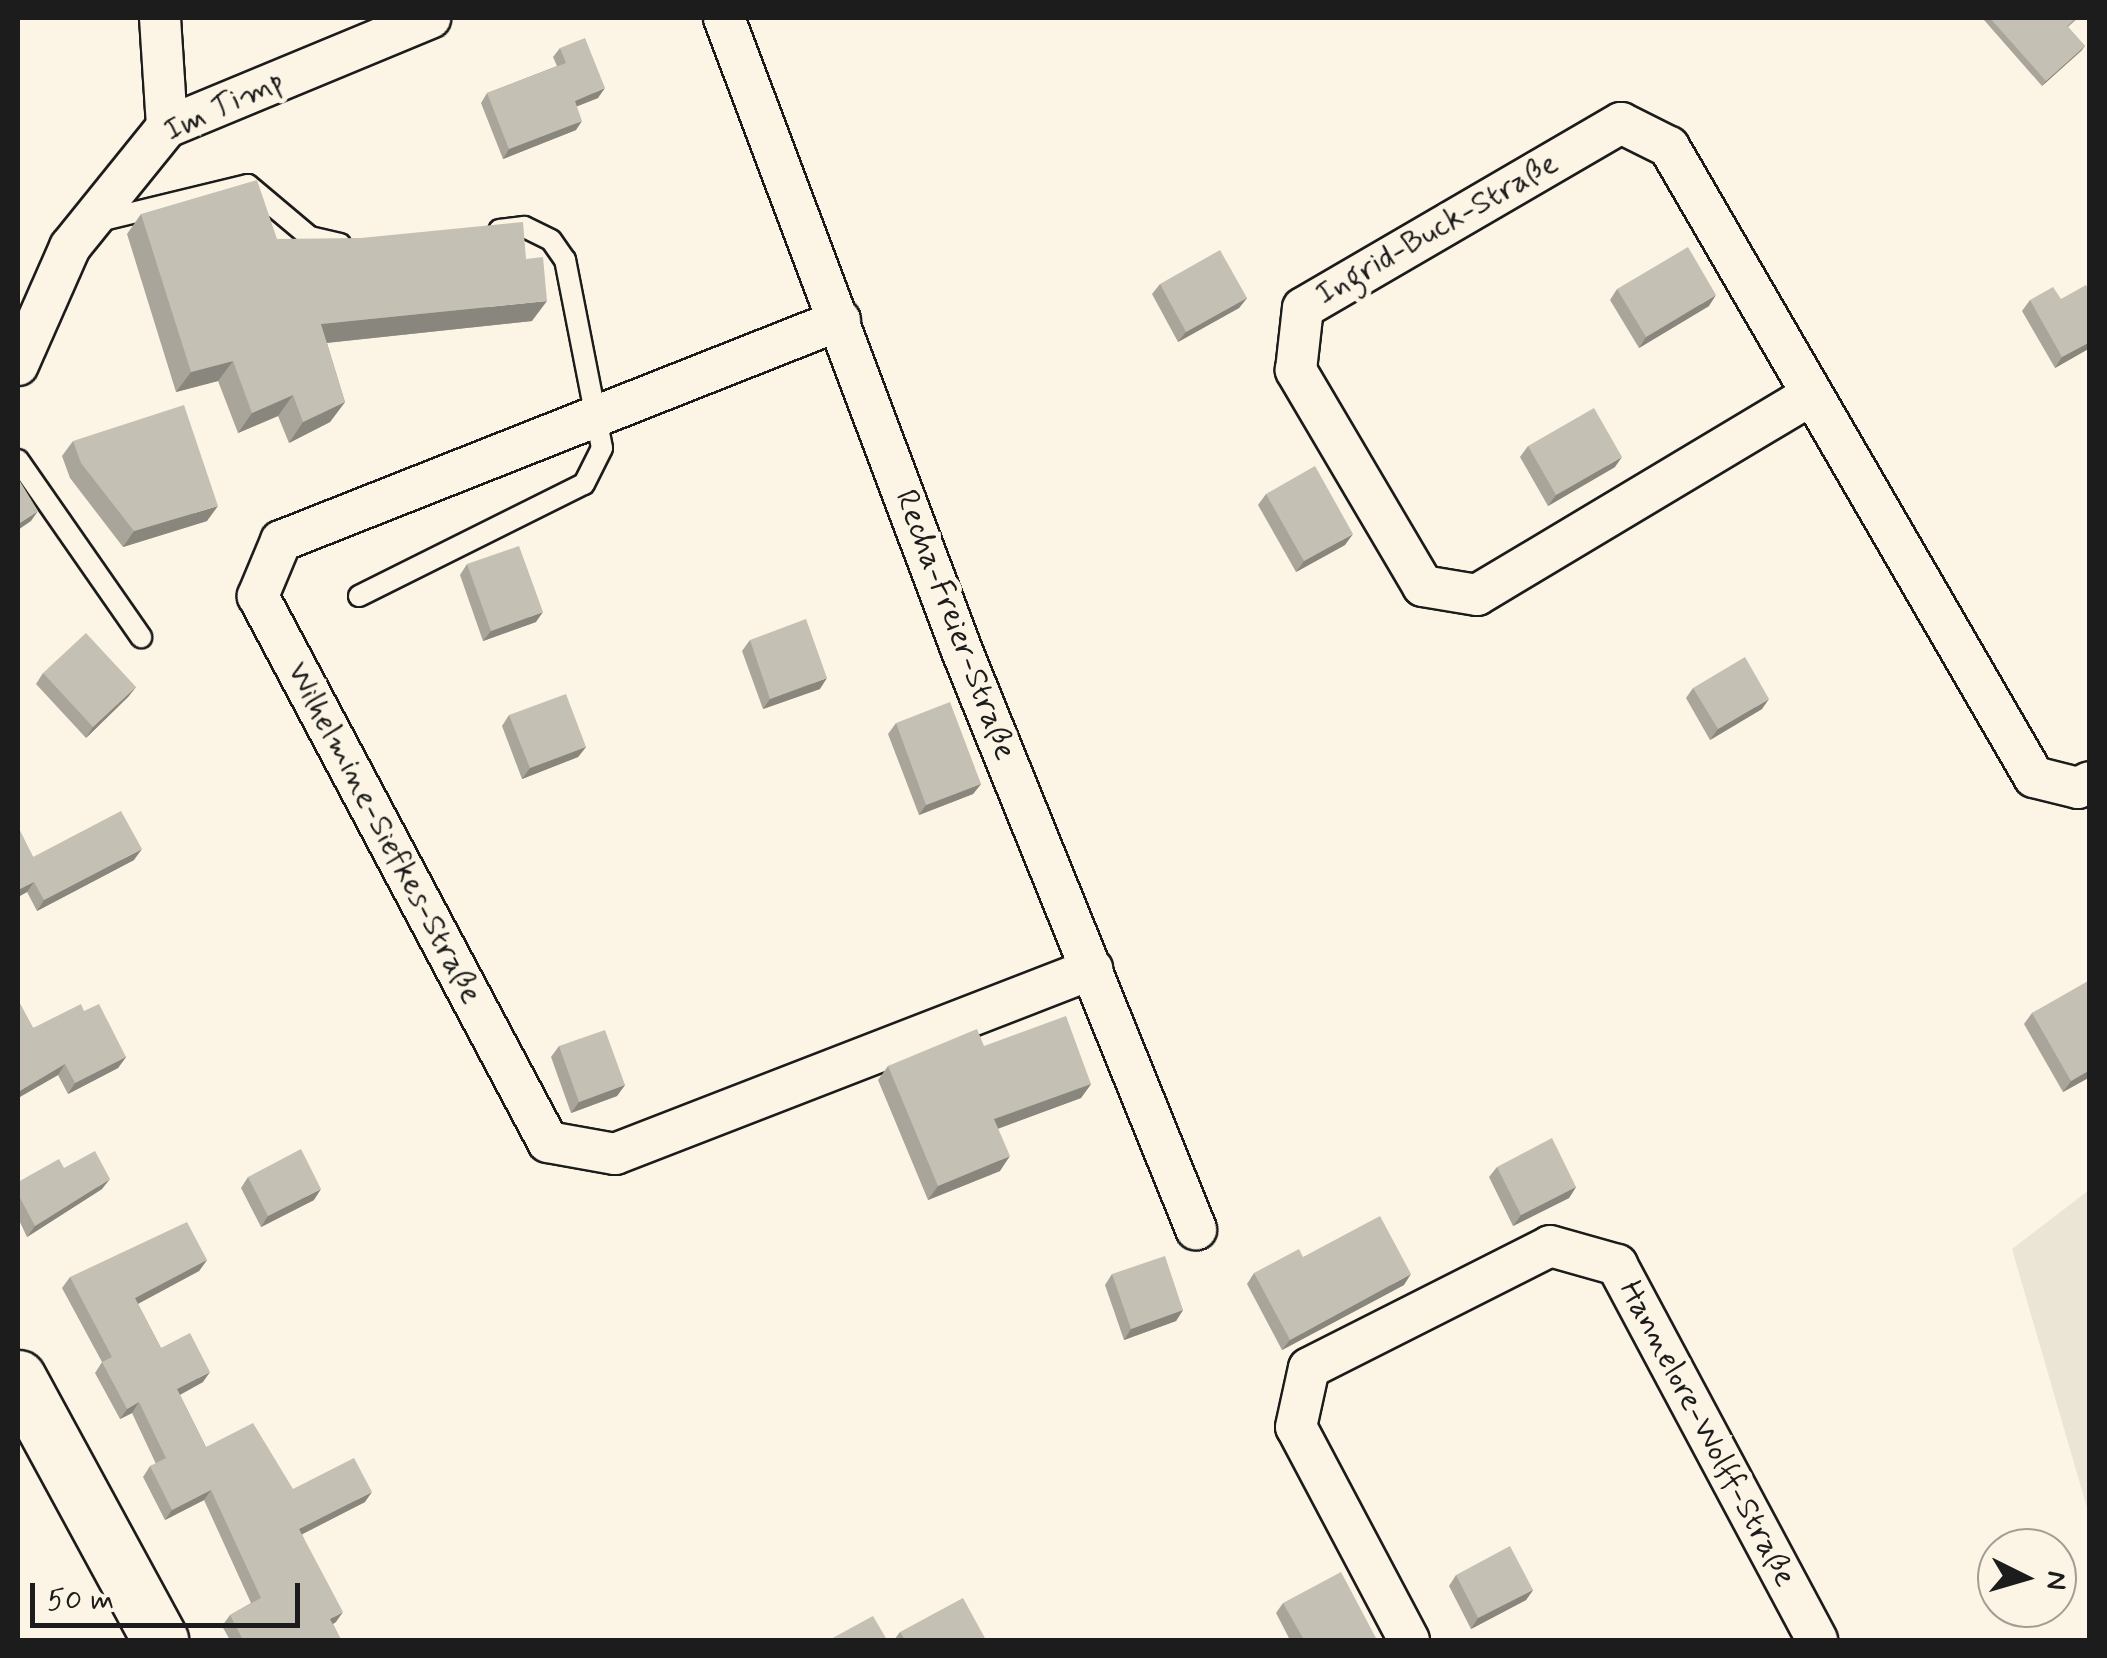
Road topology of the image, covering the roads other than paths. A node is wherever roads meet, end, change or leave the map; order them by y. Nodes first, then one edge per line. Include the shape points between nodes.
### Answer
1 (160, 18) edge
2 (430, 18) edge
3 (724, 18) edge
4 (167, 127) junction
5 (87, 224) junction
6 (470, 232) edge
7 (363, 243) edge
8 (840, 320) junction
9 (18, 365) edge
10 (1811, 395) junction
11 (596, 417) junction
12 (18, 460) edge
13 (359, 596) dead end
14 (141, 636) dead end
15 (2090, 782) edge
16 (1092, 969) junction
17 (1196, 1229) dead end
18 (18, 1378) edge
19 (160, 1640) edge
20 (1409, 1640) edge
21 (1817, 1640) edge

1 - 4 street
2 - 4 street, Im Timp
3 - 8 street, Recha-Freier-Straße
4 - 5 street, Im Timp
5 - 7 lane via 248,185 310,237
5 - 9 street, Im Timp via 70,247
6 - 11 lane via 524,227 558,250
8 - 11 street, Wilhelmine-Siefkes-Straße
8 - 16 street, Recha-Freier-Straße via 962,652
10 - 10 street, Ingrid-Buck-Straße via 1477,594 1423,586 1296,370 1302,308 1620,123 1669,147
10 - 15 street, Ingrid-Buck-Straße via 2034,777 2078,788
11 - 13 lane via 602,448 584,484
11 - 16 street, Wilhelmine-Siefkes-Straße via 281,541 258,596 548,1142 615,1154
12 - 14 lane
16 - 17 street, Recha-Freier-Straße
18 - 19 main road
20 - 21 street, Hannelore-Wolff-Straße via 1296,1427 1309,1368 1550,1246 1617,1265

